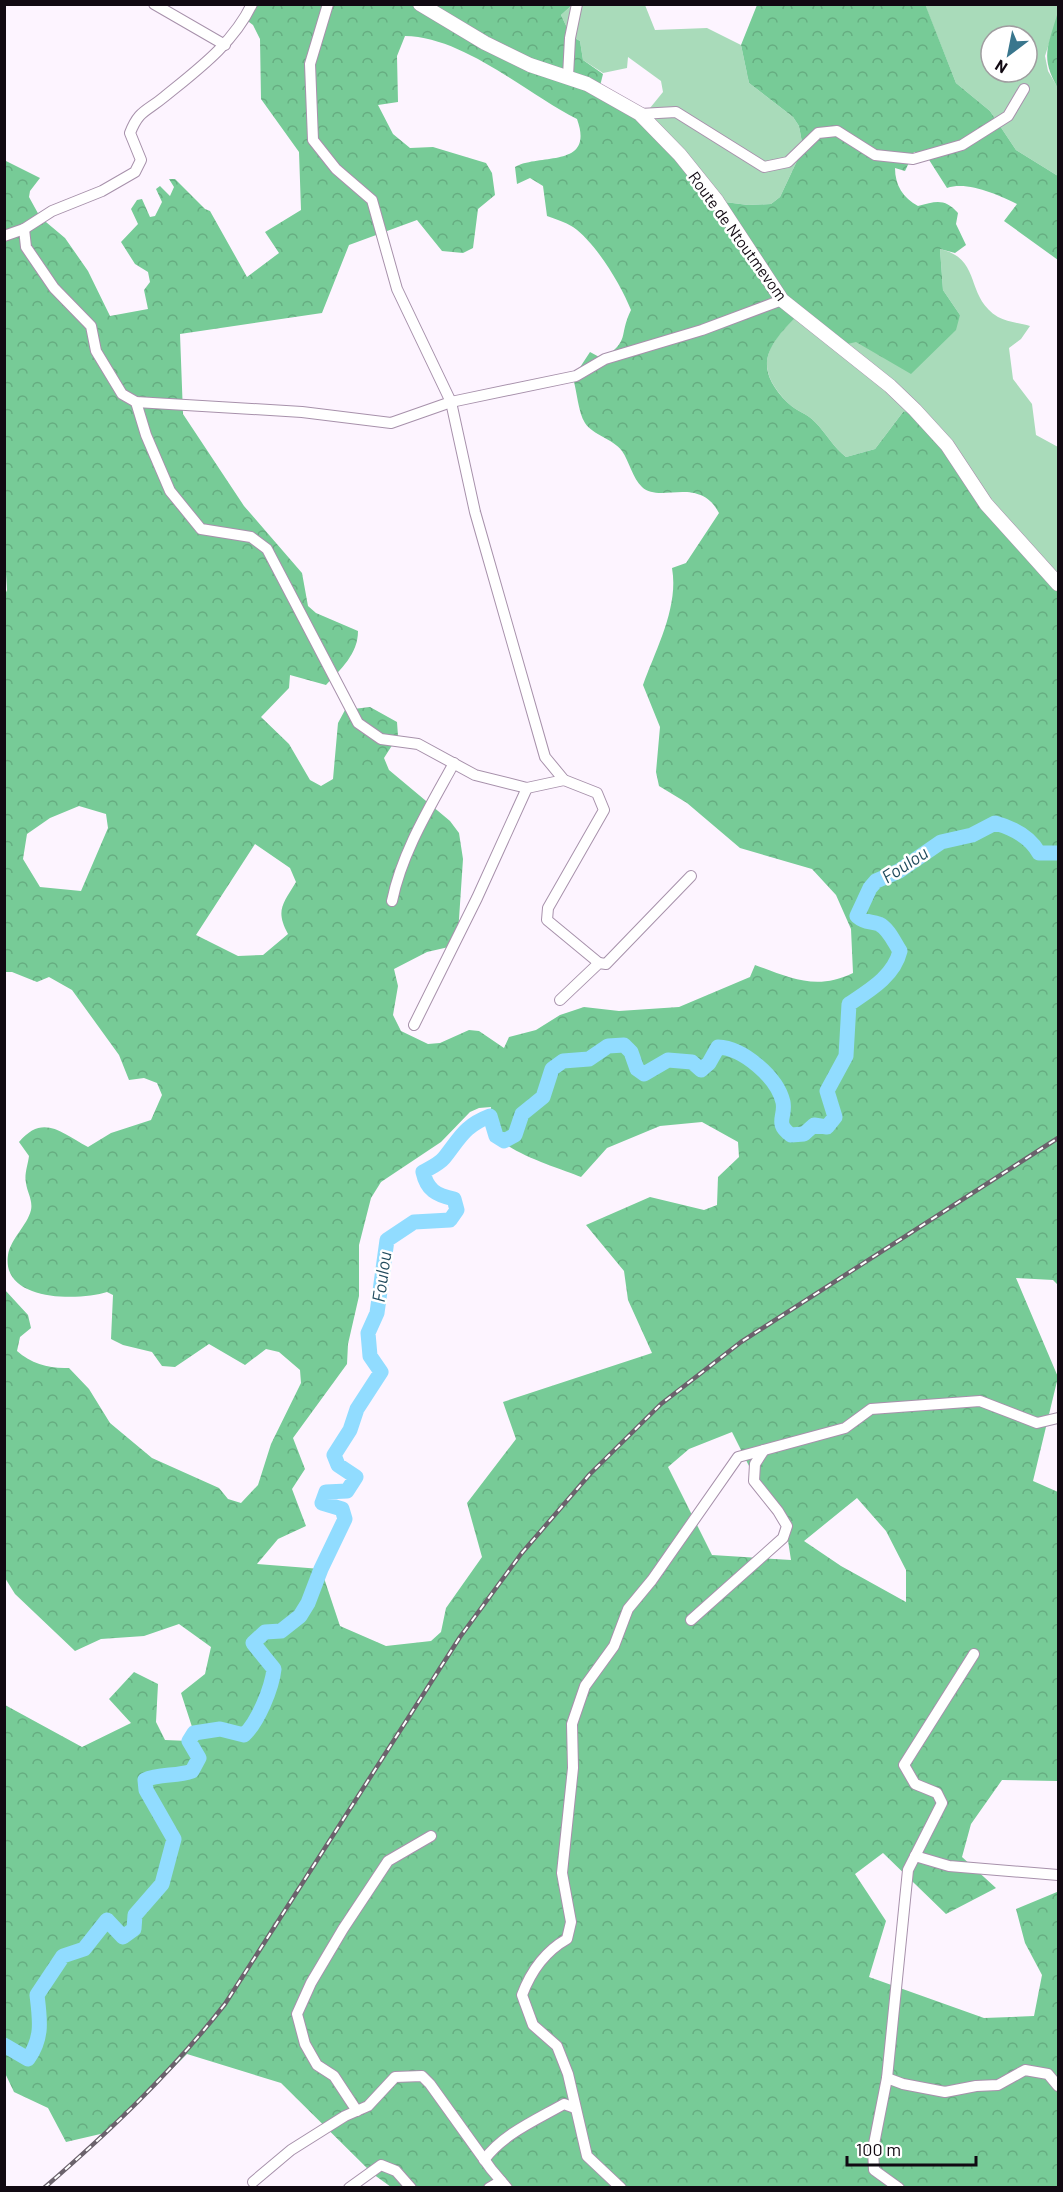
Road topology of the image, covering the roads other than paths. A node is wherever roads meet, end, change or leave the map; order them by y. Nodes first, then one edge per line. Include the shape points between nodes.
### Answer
1 (154, 4) edge
2 (252, 4) edge
3 (328, 4) edge
4 (420, 4) edge
5 (578, 4) edge
6 (225, 45) junction
7 (568, 76) junction
8 (1024, 89) dead end
9 (640, 114) junction
10 (24, 229) junction
11 (4, 236) edge
12 (782, 300) junction
13 (136, 402) junction
14 (451, 402) junction
15 (1059, 584) edge
16 (454, 764) junction
17 (564, 780) junction
18 (527, 788) junction
19 (691, 876) dead end
20 (392, 901) dead end
21 (599, 963) junction
22 (560, 1000) dead end
23 (414, 1025) dead end
24 (1059, 1418) edge
25 (764, 1450) junction
26 (691, 1620) dead end
27 (974, 1654) dead end
28 (431, 1836) dead end
29 (915, 1856) junction
30 (1059, 1875) edge
31 (887, 2078) junction
32 (1059, 2086) edge
33 (575, 2109) junction
34 (357, 2111) junction
35 (484, 2160) junction
36 (253, 2182) dead end
37 (504, 2184) edge
38 (349, 2187) edge
39 (411, 2187) edge
40 (489, 2187) edge
41 (621, 2187) edge
42 (899, 2187) edge

1 - 6 street
2 - 6 street
3 - 14 street via 310,64 313,140 336,169 372,200 397,289
4 - 7 street, Route de Ntoutmevom via 494,48 530,65
5 - 7 street via 570,38
6 - 10 street via 137,117 130,133 141,160 135,172
7 - 9 street, Route de Ntoutmevom
8 - 9 street via 1008,116 981,134 962,145 913,159 875,155 837,131 818,133 788,162 764,167 676,112
9 - 12 street, Route de Ntoutmevom via 717,201
10 - 11 street
10 - 13 street via 26,247 54,288 91,326 96,351 122,394
12 - 14 street via 702,330 605,359 576,376
12 - 15 street, Route de Ntoutmevom via 915,410 947,446 986,504
13 - 14 street via 302,412 391,423
13 - 16 street via 170,492 201,529 251,537 267,549 358,723 381,739 418,744
14 - 17 street via 475,512 518,668 545,757
16 - 18 street via 475,775
16 - 20 street via 422,820
17 - 18 street
17 - 21 street via 597,793 604,810 548,908 547,920
18 - 23 street
19 - 21 street via 606,964
21 - 22 street
24 - 25 street via 1037,1423 980,1401 871,1410 845,1428
25 - 26 street via 755,1464 754,1481 787,1526 783,1538
25 - 33 street via 738,1457 628,1610 614,1646 585,1686 572,1724 573,1768 562,1874 571,1922 567,1939 531,1971 522,1995 533,2025 557,2046
27 - 29 street via 904,1765 915,1784 937,1793 942,1803
28 - 34 street via 388,1861 343,1929 297,2014 316,2065 334,2076
29 - 30 street via 949,1866
29 - 31 street via 908,1870
31 - 32 street via 945,2092 999,2085 1025,2070 1048,2074
31 - 42 street via 873,2149 874,2170
33 - 35 street via 564,2104 495,2145
33 - 41 street via 587,2156
34 - 35 street via 368,2106 394,2077 422,2076
34 - 36 street via 291,2150
35 - 37 street
37 - 40 street
38 - 39 street via 381,2165 396,2170

